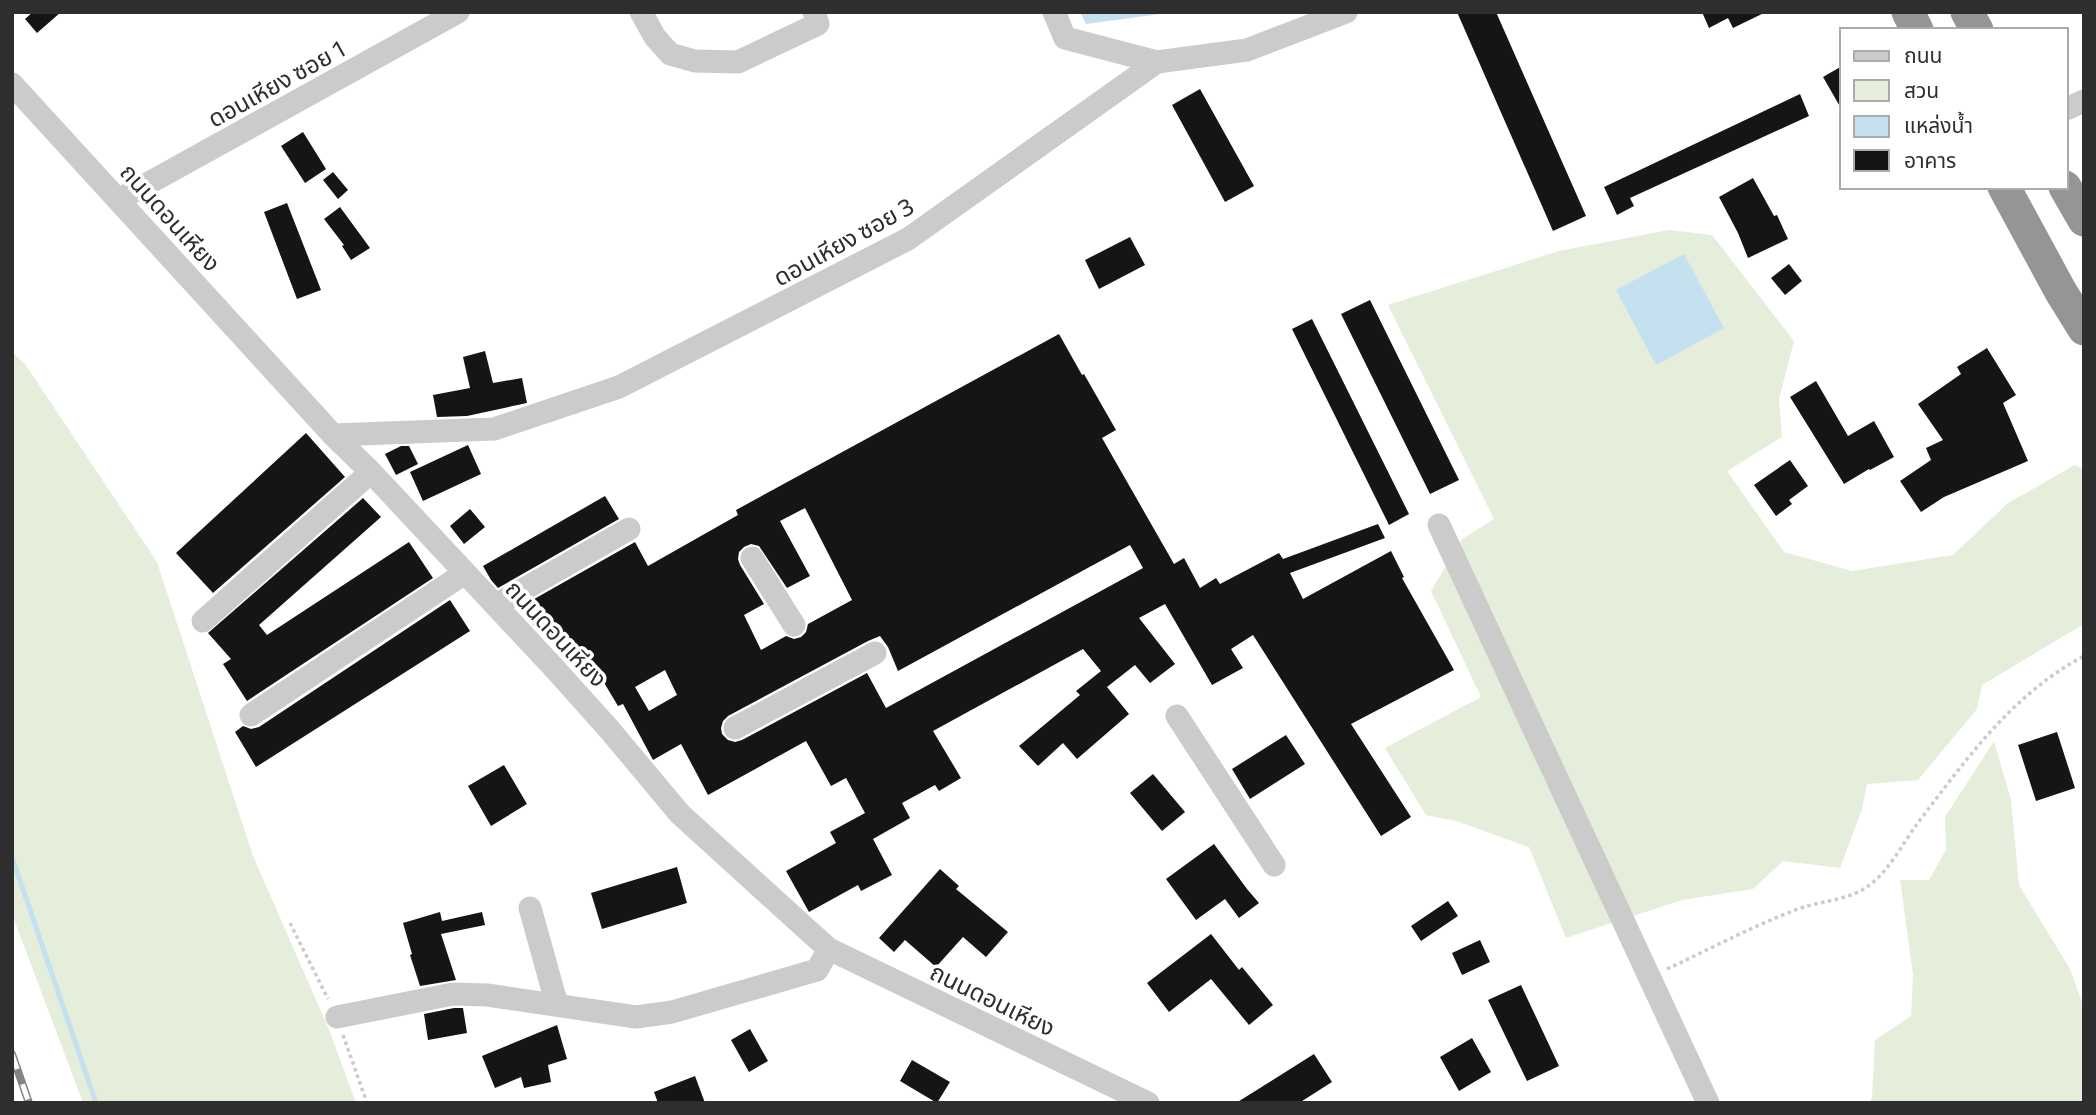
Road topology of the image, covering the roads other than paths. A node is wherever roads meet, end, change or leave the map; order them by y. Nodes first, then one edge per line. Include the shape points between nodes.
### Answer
1 (458, 12) edge
2 (641, 12) edge
3 (814, 12) edge
4 (1054, 12) edge
5 (1346, 12) edge
6 (1908, 12) edge
7 (1967, 12) edge
8 (1916, 28) edge
9 (1976, 28) edge
10 (1157, 62) junction
11 (12, 84) edge
12 (2084, 101) edge
13 (2068, 108) edge
14 (2005, 189) edge
15 (2066, 189) edge
16 (120, 200) junction
17 (2084, 220) edge
18 (2084, 329) edge
19 (333, 435) junction
20 (371, 472) junction
21 (1439, 525) dead end
22 (629, 529) dead end
23 (752, 558) dead end
24 (465, 573) junction
25 (496, 605) junction
26 (203, 621) dead end
27 (794, 625) dead end
28 (875, 653) dead end
29 (251, 715) dead end
30 (1177, 716) dead end
31 (735, 728) dead end
32 (1274, 865) dead end
33 (530, 908) dead end
34 (829, 949) junction
35 (557, 1005) junction
36 (337, 1017) dead end
37 (1148, 1103) edge
38 (1708, 1103) edge

1 - 16 street, ดอนเหียง ซอย 1
2 - 3 street via 670,54 695,61 738,62 818,24
4 - 10 street via 1065,37
5 - 10 street, ดอนเหียง ซอย 3 via 1247,50
6 - 8 highway
7 - 9 highway
10 - 19 street, ดอนเหียง ซอย 3 via 908,239 619,387 494,429
11 - 16 street, ถนนดอนเหียง
12 - 13 street
14 - 18 highway
15 - 17 highway
16 - 19 street, ถนนดอนเหียง
19 - 20 street, ถนนดอนเหียง
20 - 24 street, ถนนดอนเหียง
20 - 26 street
21 - 38 street
22 - 25 street
23 - 27 street
24 - 25 street, ถนนดอนเหียง
24 - 29 street
25 - 34 street, ถนนดอนเหียง via 680,814
28 - 31 street
30 - 32 street
33 - 35 street
34 - 35 street via 817,971 672,1012 636,1017
34 - 37 street, ถนนดอนเหียง
35 - 36 street via 453,994

